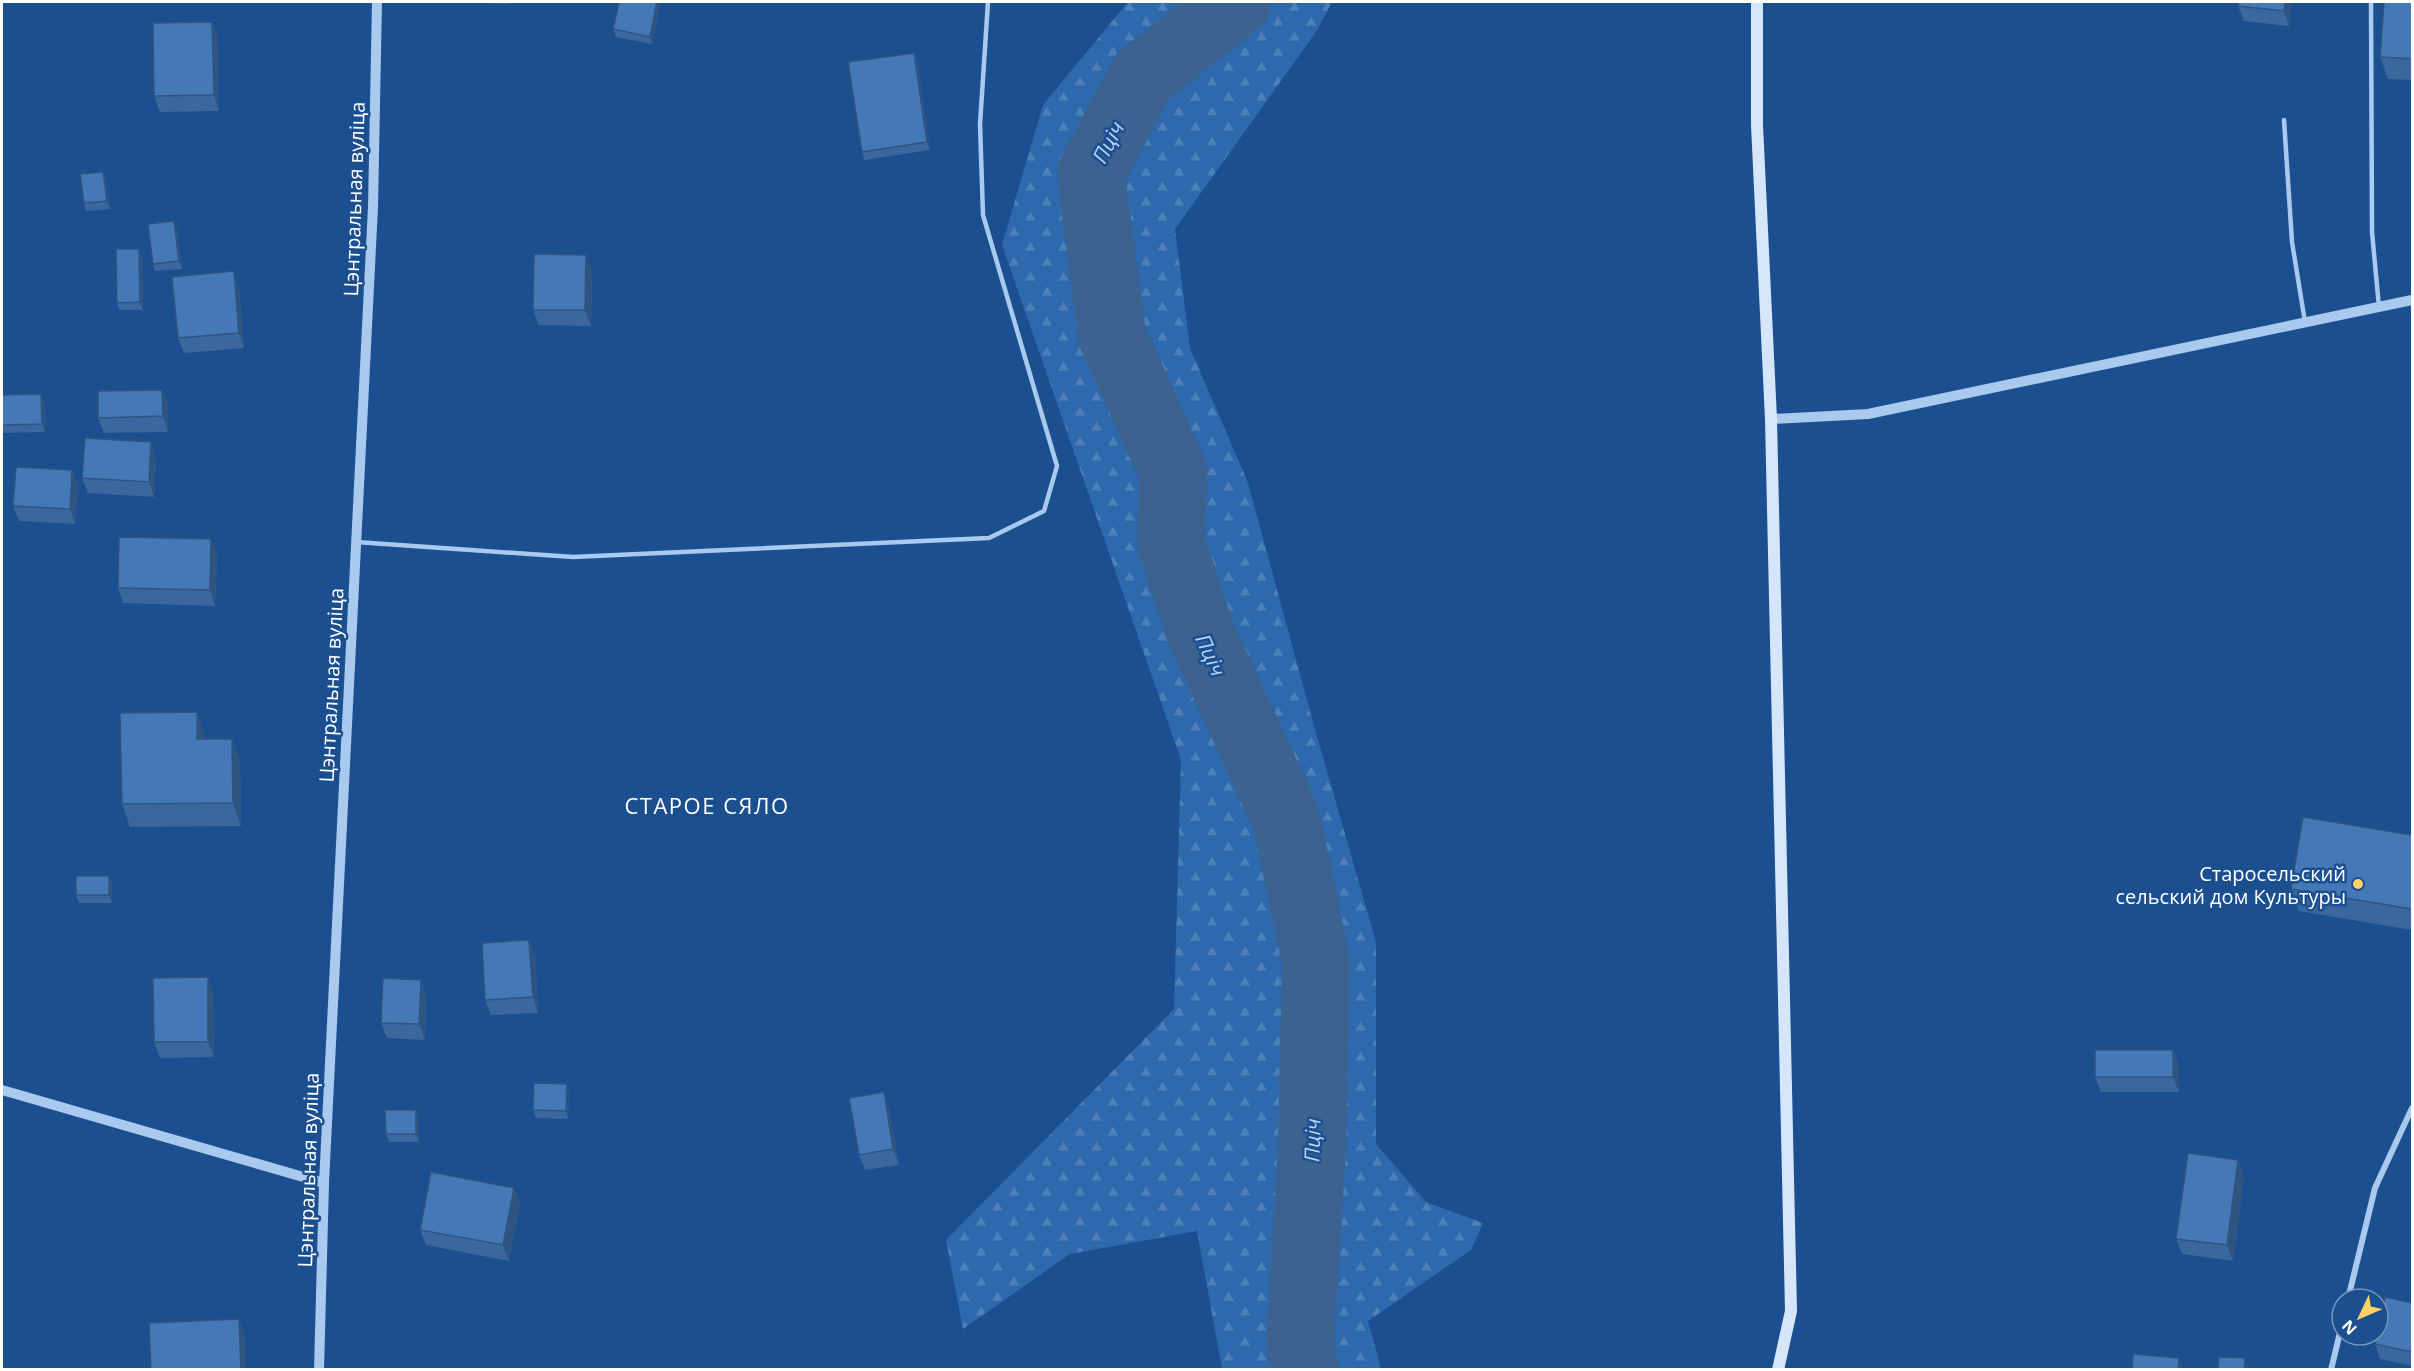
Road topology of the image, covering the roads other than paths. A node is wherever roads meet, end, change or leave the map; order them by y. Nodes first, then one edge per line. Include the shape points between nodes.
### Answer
1 (377, 2) edge
2 (988, 2) edge
3 (1757, 2) edge
4 (2371, 2) edge
5 (2284, 120) dead end
6 (2412, 300) edge
7 (2379, 307) junction
8 (2305, 322) junction
9 (1771, 419) junction
10 (356, 542) junction
11 (2, 1090) edge
12 (2412, 1108) edge
13 (324, 1183) junction
14 (2351, 1287) edge
15 (2336, 1347) edge
16 (320, 1370) edge
17 (1779, 1370) edge
18 (2331, 1370) edge

1 - 10 street, Цэнтральная вуліца via 373,207
2 - 10 lane via 980,124 983,215 1056,466 1044,511 989,538 609,556
3 - 9 main road via 1757,125
4 - 7 lane via 2372,232
5 - 8 lane via 2292,242
6 - 7 street
7 - 8 street
8 - 9 street via 1868,414
9 - 17 main road via 1791,1311
10 - 13 street, Цэнтральная вуліца
11 - 13 street
12 - 14 street via 2375,1188
13 - 16 street, Цэнтральная вуліца
15 - 18 street

